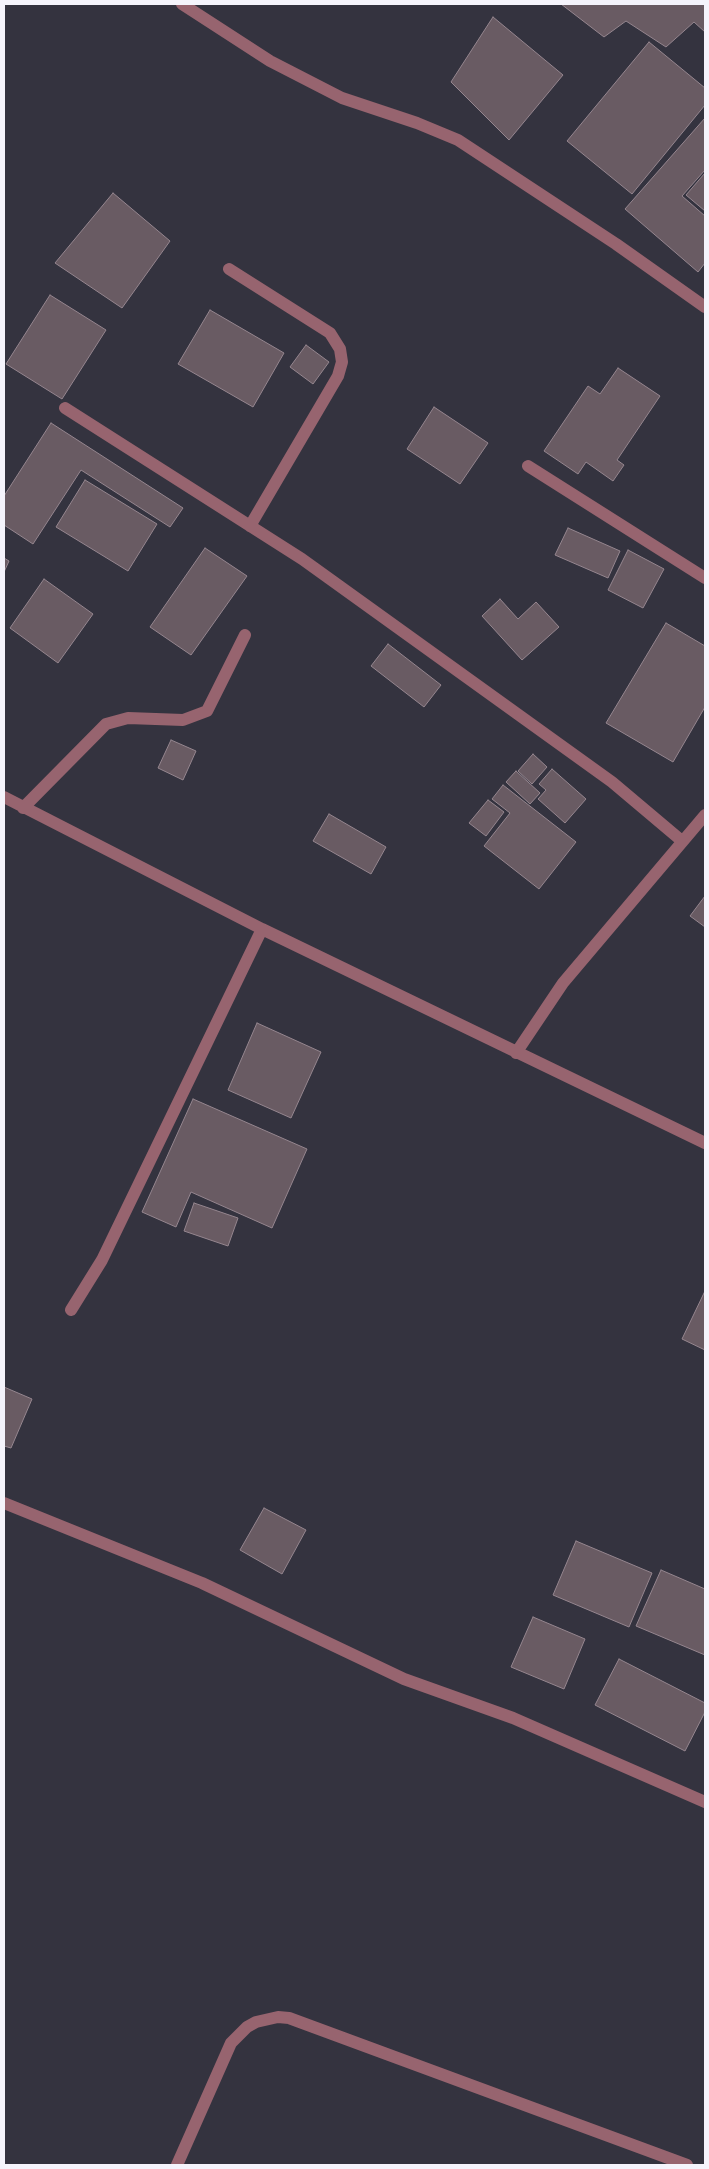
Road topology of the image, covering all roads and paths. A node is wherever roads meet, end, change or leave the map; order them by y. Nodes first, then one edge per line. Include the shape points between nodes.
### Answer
1 (182, 4) edge
2 (229, 269) dead end
3 (705, 307) edge
4 (65, 408) dead end
5 (528, 466) dead end
6 (250, 526) junction
7 (705, 578) edge
8 (244, 635) dead end
9 (4, 797) edge
10 (23, 808) junction
11 (705, 814) edge
12 (682, 841) junction
13 (262, 929) junction
14 (516, 1053) junction
15 (705, 1143) edge
16 (71, 1310) dead end
17 (4, 1502) edge
18 (705, 1802) edge
19 (177, 2165) edge
20 (687, 2165) edge

1 - 3 street via 270,61 342,98 458,140
2 - 6 street via 330,333 340,349 342,362 338,376
4 - 6 street
5 - 7 street
6 - 12 street via 302,559 612,782
8 - 10 street via 207,711 183,720 128,718 106,724
9 - 10 street
10 - 13 street
11 - 12 street
12 - 14 street via 563,983
13 - 14 street
13 - 16 street via 102,1260
14 - 15 street
17 - 18 street via 202,1583 404,1679 512,1718
19 - 20 street via 231,2043 247,2027 278,2017 299,2021

